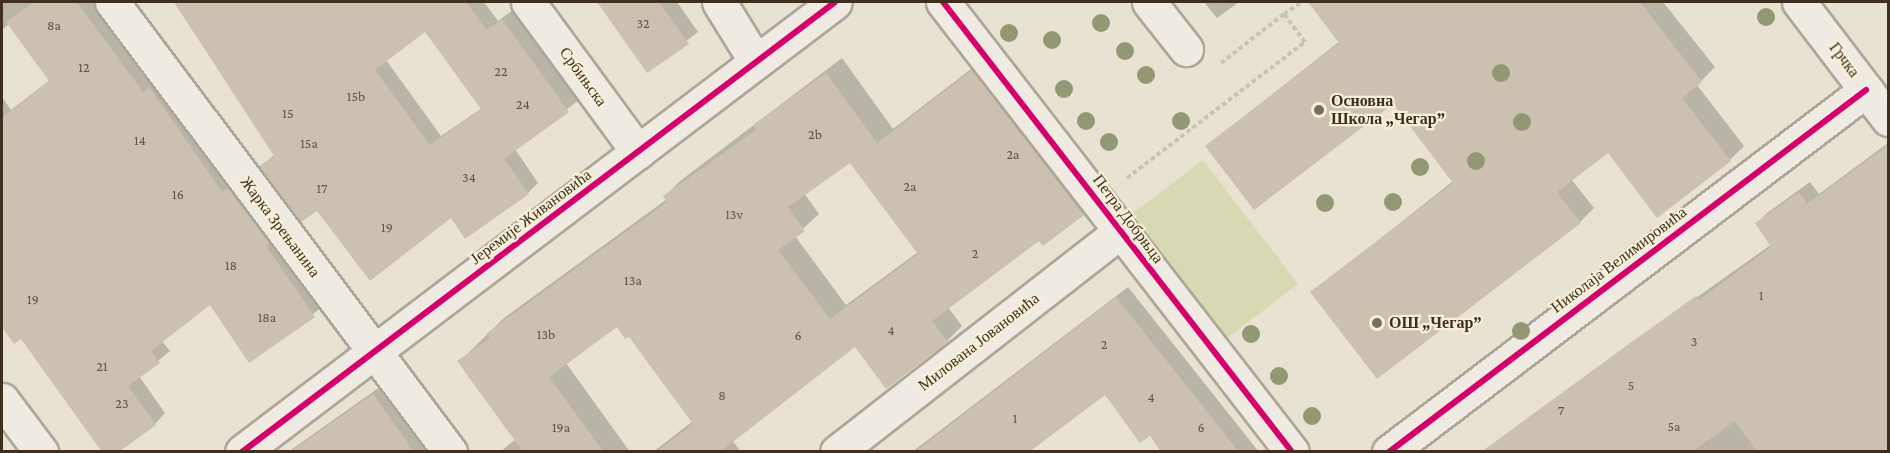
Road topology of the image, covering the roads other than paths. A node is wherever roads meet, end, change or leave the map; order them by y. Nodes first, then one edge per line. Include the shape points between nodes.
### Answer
1 (112, 2) edge
2 (528, 2) edge
3 (719, 2) edge
4 (835, 2) edge
5 (943, 2) edge
6 (1149, 2) edge
7 (1799, 2) edge
8 (1186, 49) road end
9 (756, 62) junction
10 (1866, 90) junction
11 (1888, 119) edge
12 (638, 152) junction
13 (1120, 232) junction
14 (374, 353) junction
15 (2, 400) edge
16 (41, 452) edge
17 (243, 452) edge
18 (450, 452) edge
19 (837, 452) edge
20 (1292, 452) edge
21 (1389, 452) edge

1 - 14 street, Жарка Зрењанина
2 - 12 street, Србињска
3 - 9 street
4 - 9 street, Јеремије Живановића
5 - 13 street, Петра Добрњца
6 - 8 street
7 - 10 street, Грчка
9 - 12 street, Јеремије Живановића
10 - 11 street, Грчка
10 - 21 street, Николаја Велимировића
12 - 14 street, Јеремије Живановића
13 - 19 street, Милована Јовановића
13 - 20 street, Петра Добрњца
14 - 17 street, Јеремије Живановића
14 - 18 street, Жарка Зрењанина
15 - 16 street

